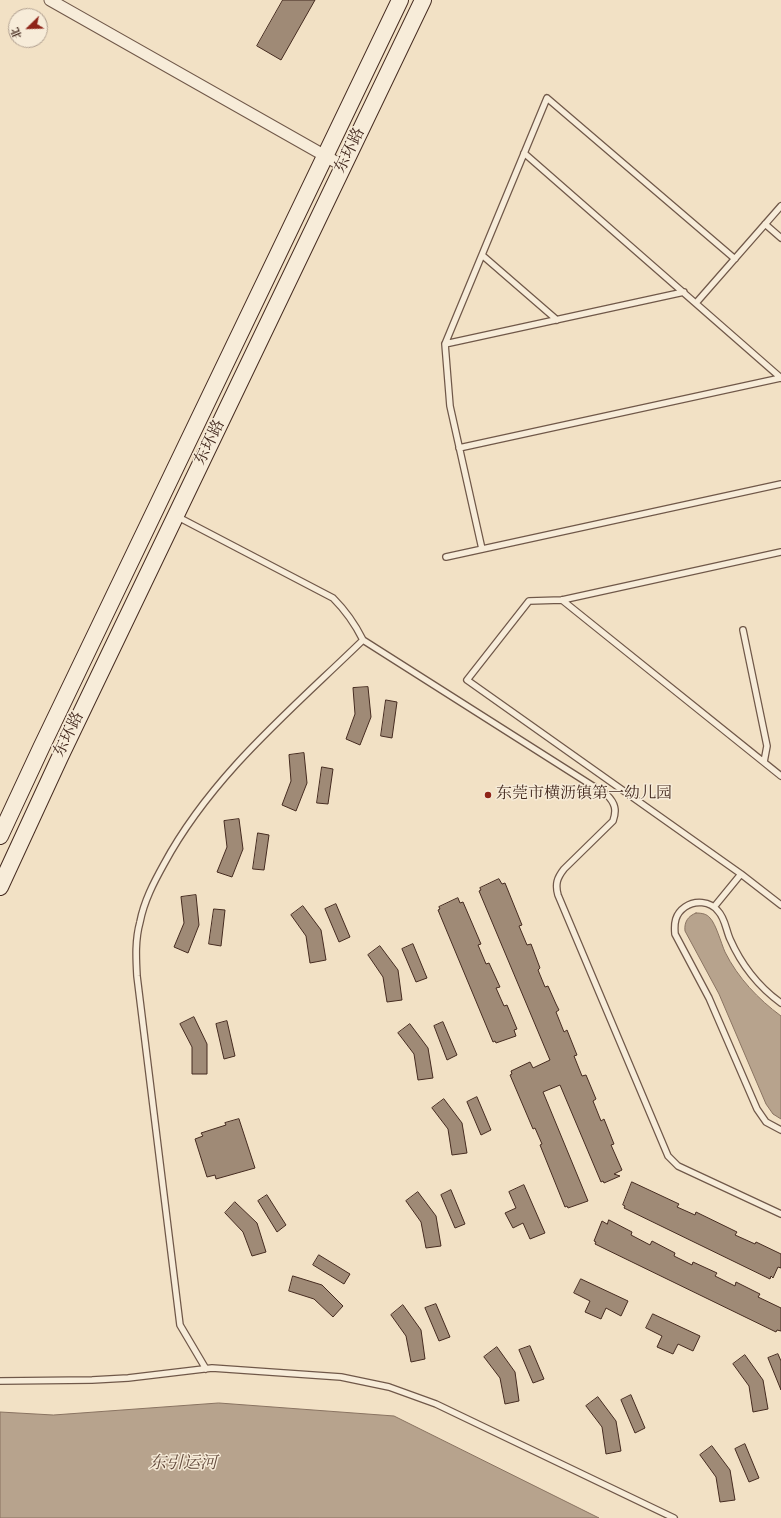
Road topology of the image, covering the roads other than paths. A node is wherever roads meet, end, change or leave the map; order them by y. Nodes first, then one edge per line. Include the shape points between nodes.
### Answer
1 (50, 0) edge
2 (400, 0) edge
3 (423, 0) edge
4 (524, 153) junction
5 (325, 156) junction
6 (343, 166) junction
7 (781, 206) edge
8 (765, 224) junction
9 (781, 238) edge
10 (482, 255) junction
11 (735, 259) junction
12 (684, 292) junction
13 (696, 303) junction
14 (557, 320) junction
15 (446, 344) junction
16 (781, 378) edge
17 (459, 448) junction
18 (781, 484) edge
19 (176, 516) junction
20 (482, 550) junction
21 (781, 552) edge
22 (446, 557) dead end
23 (562, 600) junction
24 (743, 630) dead end
25 (363, 640) junction
26 (764, 762) junction
27 (781, 776) edge
28 (0, 836) edge
29 (741, 874) junction
30 (0, 887) edge
31 (781, 905) edge
32 (714, 907) junction
33 (781, 1003) edge
34 (781, 1130) edge
35 (781, 1214) edge
36 (206, 1369) junction
37 (0, 1381) edge
38 (674, 1518) edge

1 - 5 street
2 - 5 main road, 东环路
3 - 6 main road, 东环路
4 - 10 lane
4 - 11 lane via 547,98
4 - 12 lane
5 - 6 street
5 - 28 main road, 东环路
6 - 19 main road, 东环路
7 - 8 lane
8 - 9 lane
8 - 11 lane
10 - 14 lane
10 - 15 lane
11 - 13 lane
12 - 13 lane
12 - 14 lane
13 - 16 lane
14 - 15 lane
15 - 17 lane via 450,406
16 - 17 lane
17 - 20 lane
18 - 20 lane
19 - 25 lane via 333,598 350,618
19 - 30 main road, 东环路
20 - 22 lane
21 - 23 lane
23 - 26 lane
23 - 29 lane via 529,601 467,680
24 - 26 lane via 767,746
25 - 35 lane via 612,800 616,807 613,821 558,876 558,896 668,1156 678,1166
25 - 36 lane via 242,757 211,792 171,852 148,896 139,922 137,976 180,1325
26 - 27 lane
29 - 31 lane
29 - 32 lane
32 - 33 lane via 722,917 730,939 745,966 764,989
32 - 34 lane via 703,902 687,906 676,918 675,934 709,998 757,1109 766,1122
36 - 37 lane via 128,1378
36 - 38 lane via 341,1377 389,1387 436,1404

